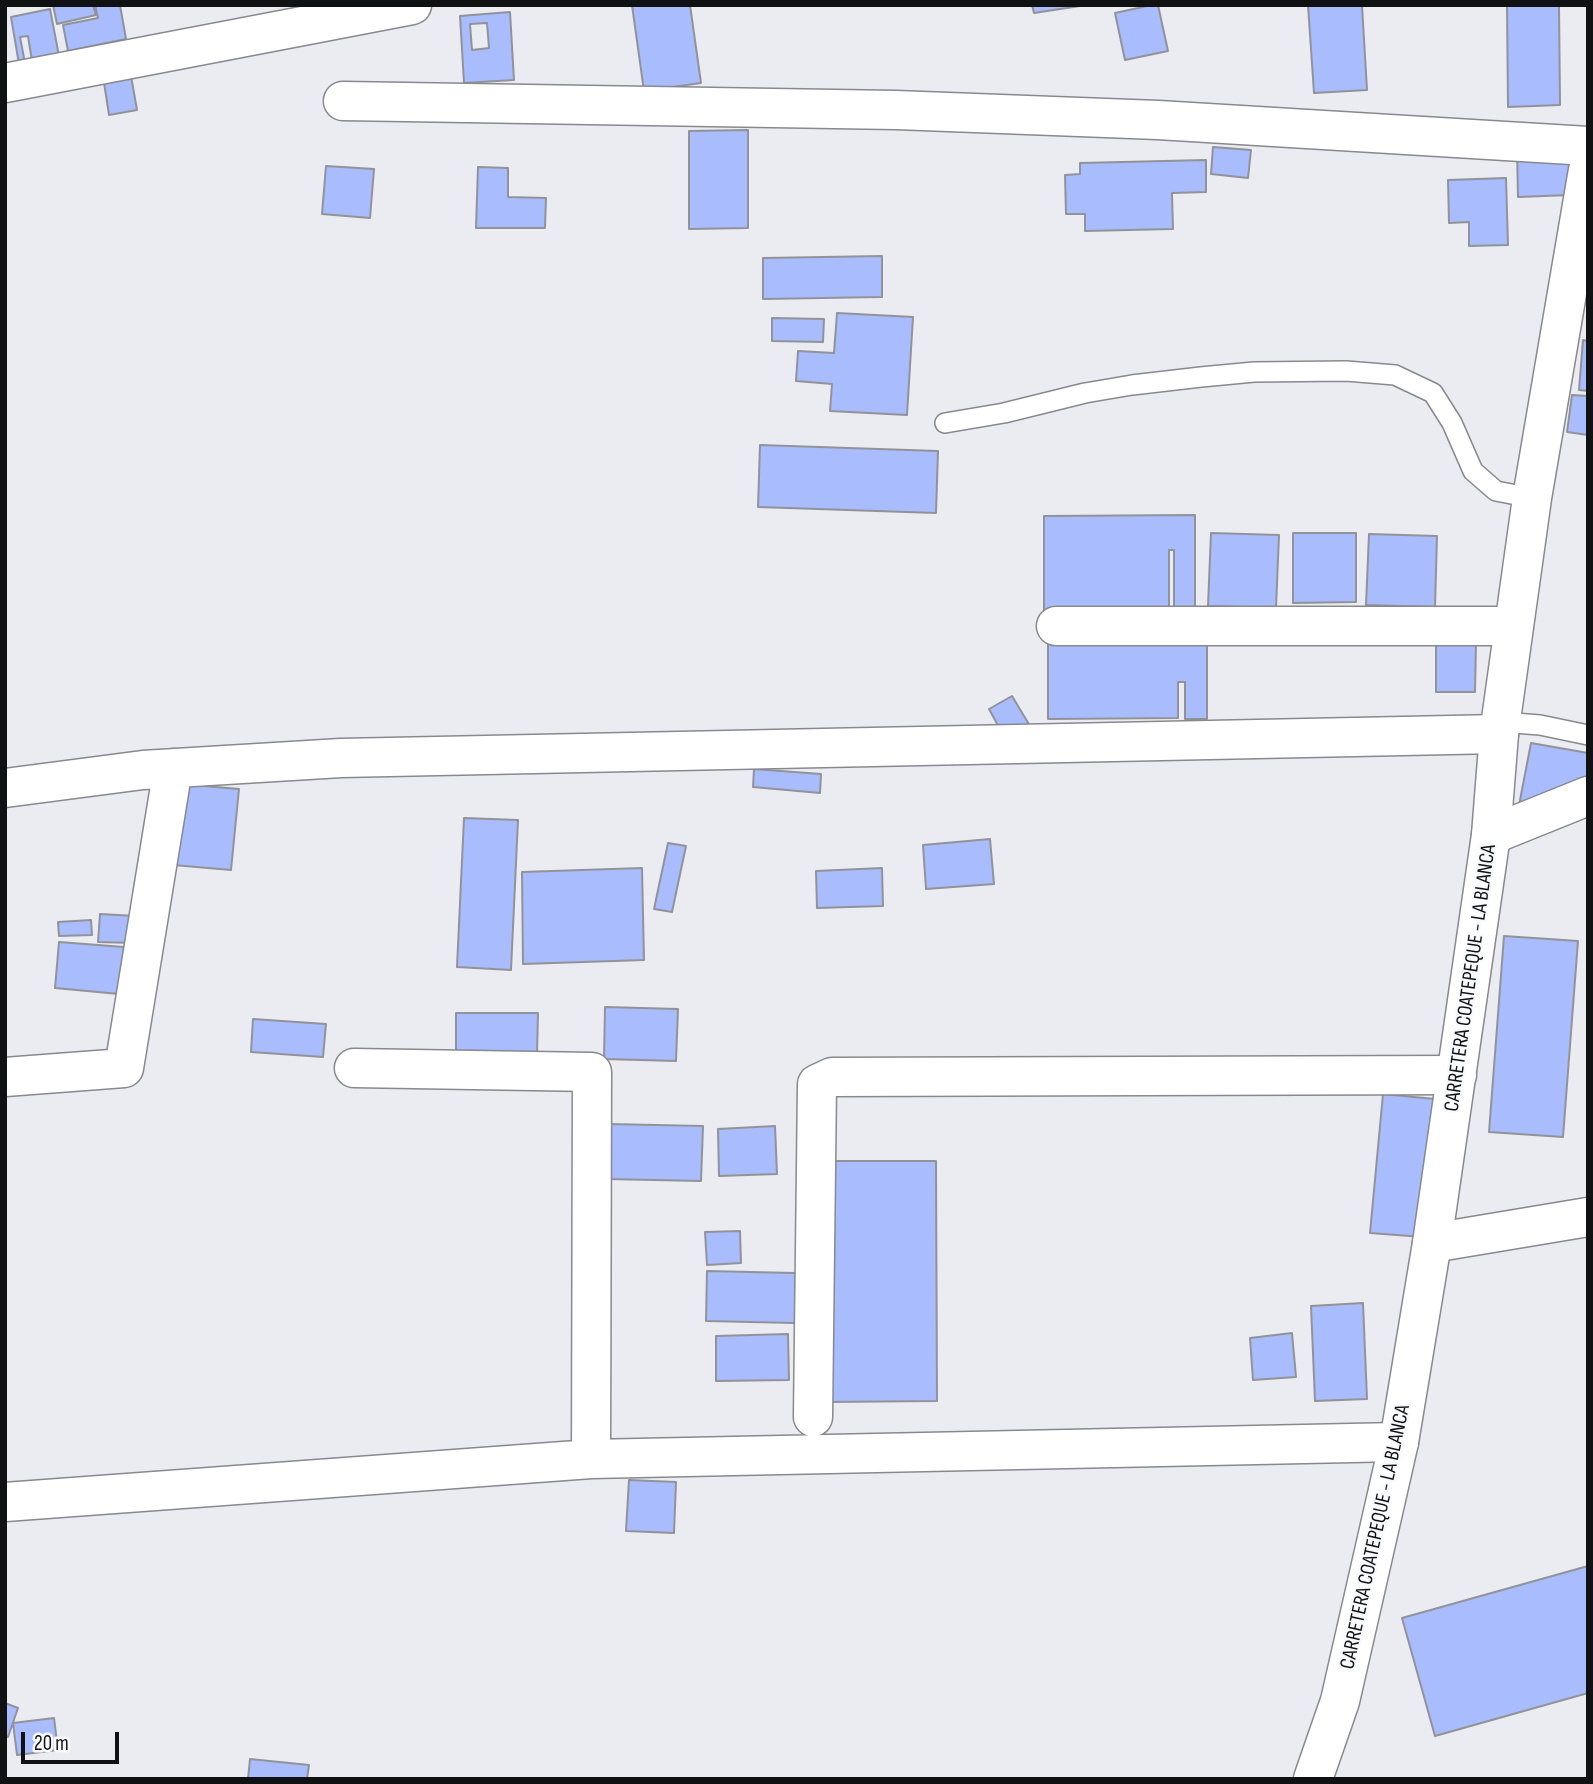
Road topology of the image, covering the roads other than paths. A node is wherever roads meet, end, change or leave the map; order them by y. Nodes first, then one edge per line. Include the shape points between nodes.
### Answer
1 (412, 5) edge
2 (5, 83) edge
3 (343, 101) dead end
4 (1588, 146) edge
5 (1588, 170) edge
6 (945, 423) dead end
7 (1532, 498) junction
8 (1056, 626) dead end
9 (1513, 626) junction
10 (1500, 728) junction
11 (1588, 735) edge
12 (173, 768) junction
13 (5, 788) edge
14 (1588, 796) edge
15 (1491, 835) junction
16 (354, 1068) dead end
17 (1457, 1075) junction
18 (5, 1077) edge
19 (1588, 1217) edge
20 (1432, 1243) junction
21 (813, 1417) dead end
22 (1399, 1442) junction
23 (592, 1459) junction
24 (5, 1502) edge
25 (1312, 1779) edge

1 - 2 street
3 - 4 street via 896,110 1157,120
5 - 7 street, CARRETERA COATEPEQUE - LA BLANCA
6 - 7 lane via 1085,393 1201,377 1346,371 1395,375 1433,393 1473,471 1496,491
7 - 9 street, CARRETERA COATEPEQUE - LA BLANCA
8 - 9 street
9 - 10 street, CARRETERA COATEPEQUE - LA BLANCA
10 - 11 lane via 1540,725
10 - 12 street via 369,757
10 - 15 street, CARRETERA COATEPEQUE - LA BLANCA
12 - 13 street
12 - 18 street via 124,1068
14 - 15 street
15 - 17 street, CARRETERA COATEPEQUE - LA BLANCA
16 - 23 street via 592,1072
17 - 20 street, CARRETERA COATEPEQUE - LA BLANCA
17 - 21 street via 832,1077 817,1084
19 - 20 street
20 - 22 street, CARRETERA COATEPEQUE - LA BLANCA
22 - 23 street
22 - 25 street, CARRETERA COATEPEQUE - LA BLANCA via 1340,1700
23 - 24 street

